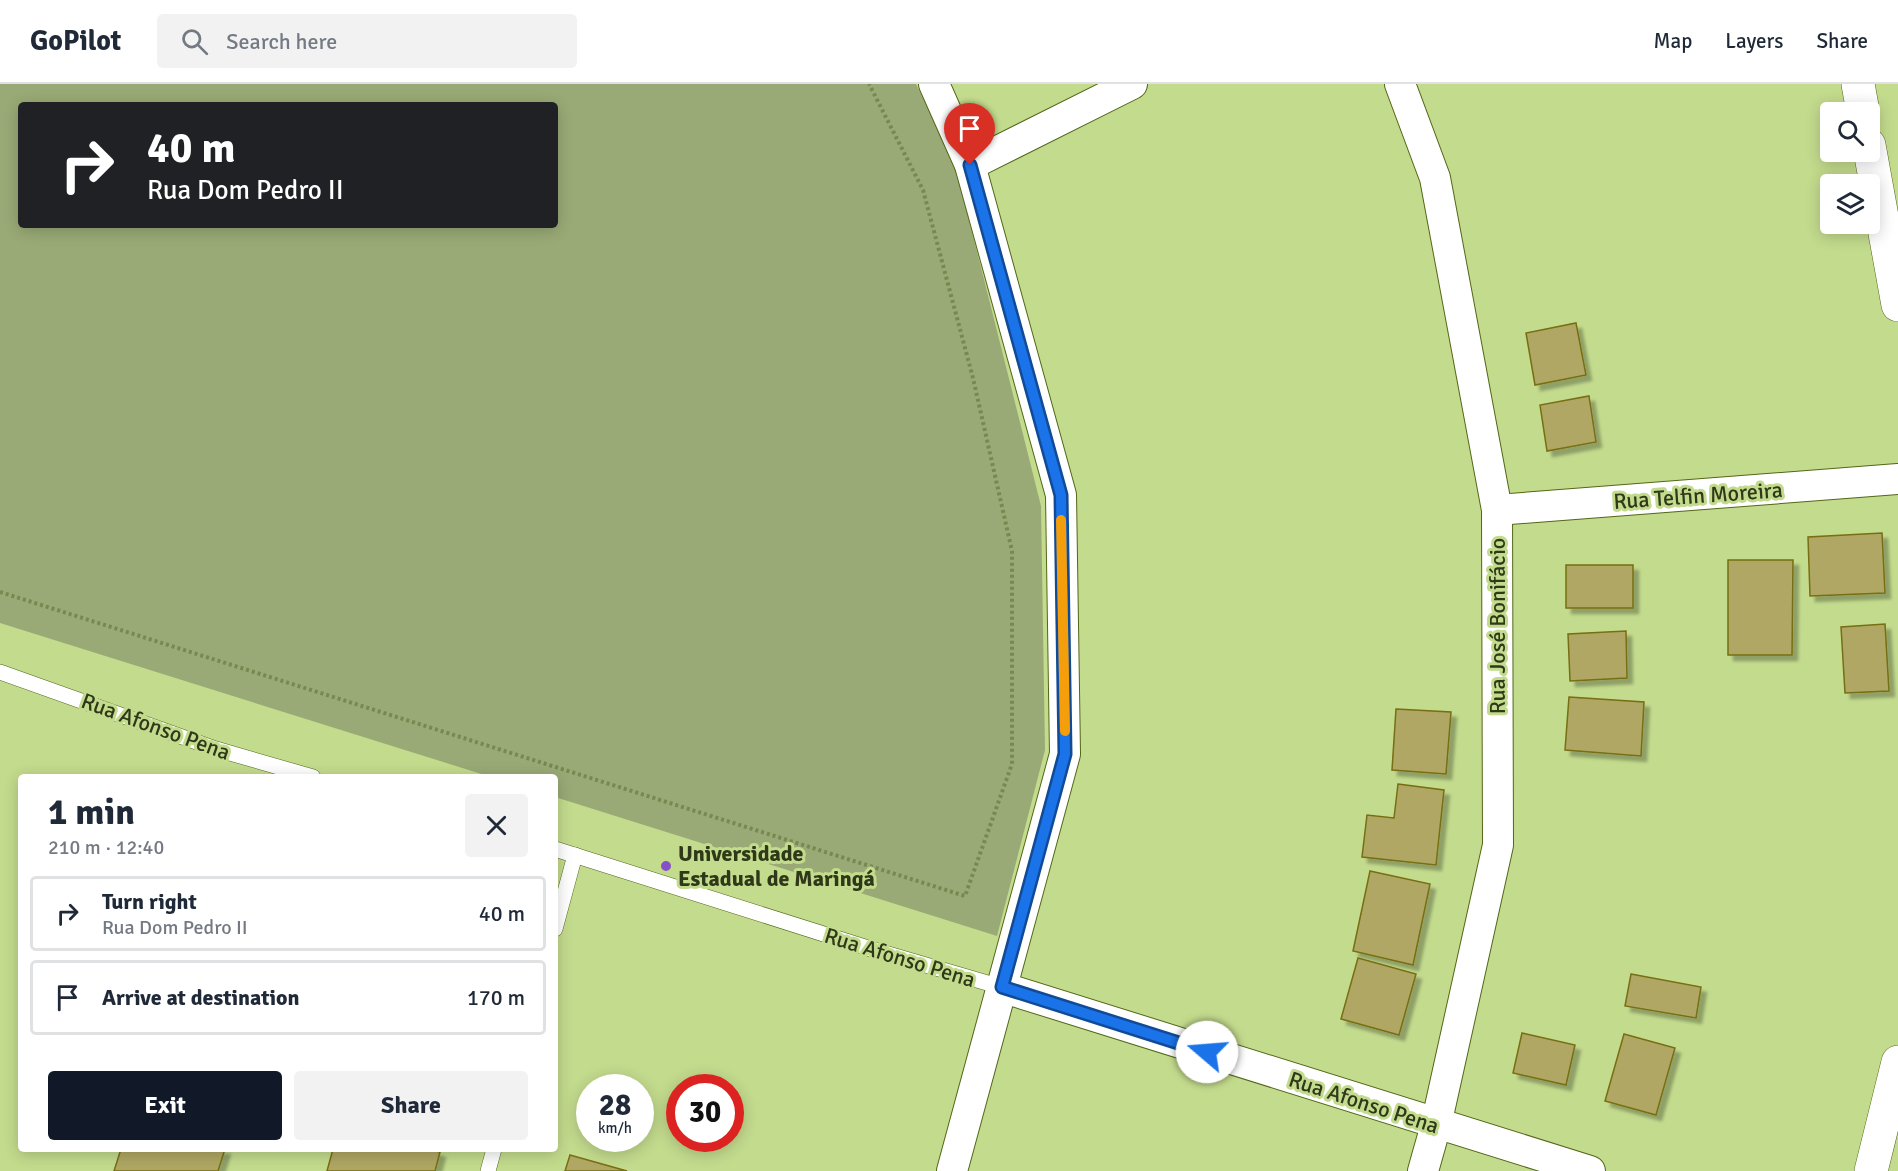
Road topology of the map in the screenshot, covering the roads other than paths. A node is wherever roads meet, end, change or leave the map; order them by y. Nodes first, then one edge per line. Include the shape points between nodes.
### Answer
1 (1132, 84) edge
2 (1400, 84) edge
3 (1858, 84) edge
4 (942, 87) edge
5 (1861, 102) edge
6 (1872, 162) edge
7 (970, 165) junction
8 (1898, 305) edge
9 (1898, 479) edge
10 (1497, 510) junction
11 (0, 672) edge
12 (302, 774) edge
13 (558, 850) edge
14 (575, 855) junction
15 (558, 918) edge
16 (1002, 987) junction
17 (1898, 1062) edge
18 (1436, 1125) junction
19 (493, 1152) edge
20 (488, 1171) edge
21 (952, 1171) edge
22 (1423, 1171) edge
23 (1590, 1171) edge
24 (1871, 1171) edge

1 - 7 street
2 - 10 street, Rua José Bonifácio via 1435,178
3 - 5 main road
4 - 7 street
6 - 8 main road
7 - 16 street via 1061,495 1065,754
9 - 10 street, Rua Telfin Moreira
10 - 18 street, Rua José Bonifácio via 1498,844
11 - 12 lane, Rua Afonso Pena via 216,750
13 - 14 lane, Rua Afonso Pena
14 - 15 lane
14 - 16 lane, Rua Afonso Pena
16 - 18 street, Rua Afonso Pena
16 - 21 street
17 - 24 main road
18 - 22 street, Rua José Bonifácio
18 - 23 street, Rua Afonso Pena
19 - 20 lane

